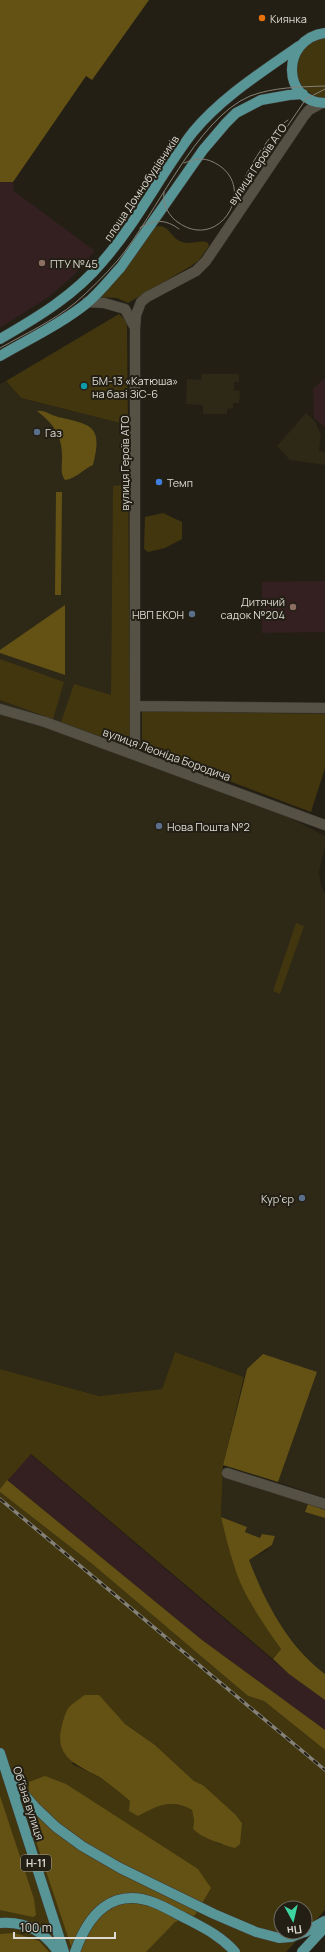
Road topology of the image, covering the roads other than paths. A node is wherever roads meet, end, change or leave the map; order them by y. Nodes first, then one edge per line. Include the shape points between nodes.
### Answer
1 (325, 33) edge
2 (299, 46) junction
3 (303, 94) junction
4 (323, 103) edge
5 (87, 302) junction
6 (135, 330) junction
7 (0, 339) edge
8 (0, 356) edge
9 (135, 706) junction
10 (325, 708) edge
11 (0, 709) edge
12 (135, 754) junction
13 (325, 825) edge
14 (227, 1474) dead end
15 (325, 1504) edge
16 (0, 1753) edge
17 (7, 1775) junction
18 (325, 1921) edge
19 (0, 1923) edge
20 (325, 1927) edge
21 (313, 1928) edge
22 (273, 1936) edge
23 (58, 1952) edge
24 (64, 1952) edge
25 (75, 1952) edge
26 (236, 1952) edge
27 (302, 1952) edge

1 - 2 main road, площа Домнобудівників via 313,35
2 - 3 main road via 291,67 294,82
2 - 7 main road, площа Домнобудівників via 256,76 205,119 119,242 89,277 60,302
3 - 4 main road
3 - 5 main road via 261,100 236,113 203,150 121,267
4 - 6 street, вулиця Героїв АТО via 309,110 304,116 206,261 196,271 141,302 136,315
5 - 6 street via 104,303 125,309
5 - 8 main road via 69,316
6 - 9 street, вулиця Героїв АТО
9 - 10 street
9 - 12 street, вулиця Героїв АТО
11 - 12 street, вулиця Леоніда Бородича via 46,722
12 - 13 street, вулиця Леоніда Бородича
14 - 15 street
16 - 17 main road, Обʼїзна вулиця / Н-11
17 - 22 main road via 56,1827 82,1846 207,1911
17 - 24 main road, Обʼїзна вулиця / Н-11
18 - 21 main road
19 - 23 main road via 17,1922 34,1928 45,1936
20 - 27 main road
25 - 26 main road via 84,1929 96,1913 106,1905 134,1898 154,1902 214,1933

